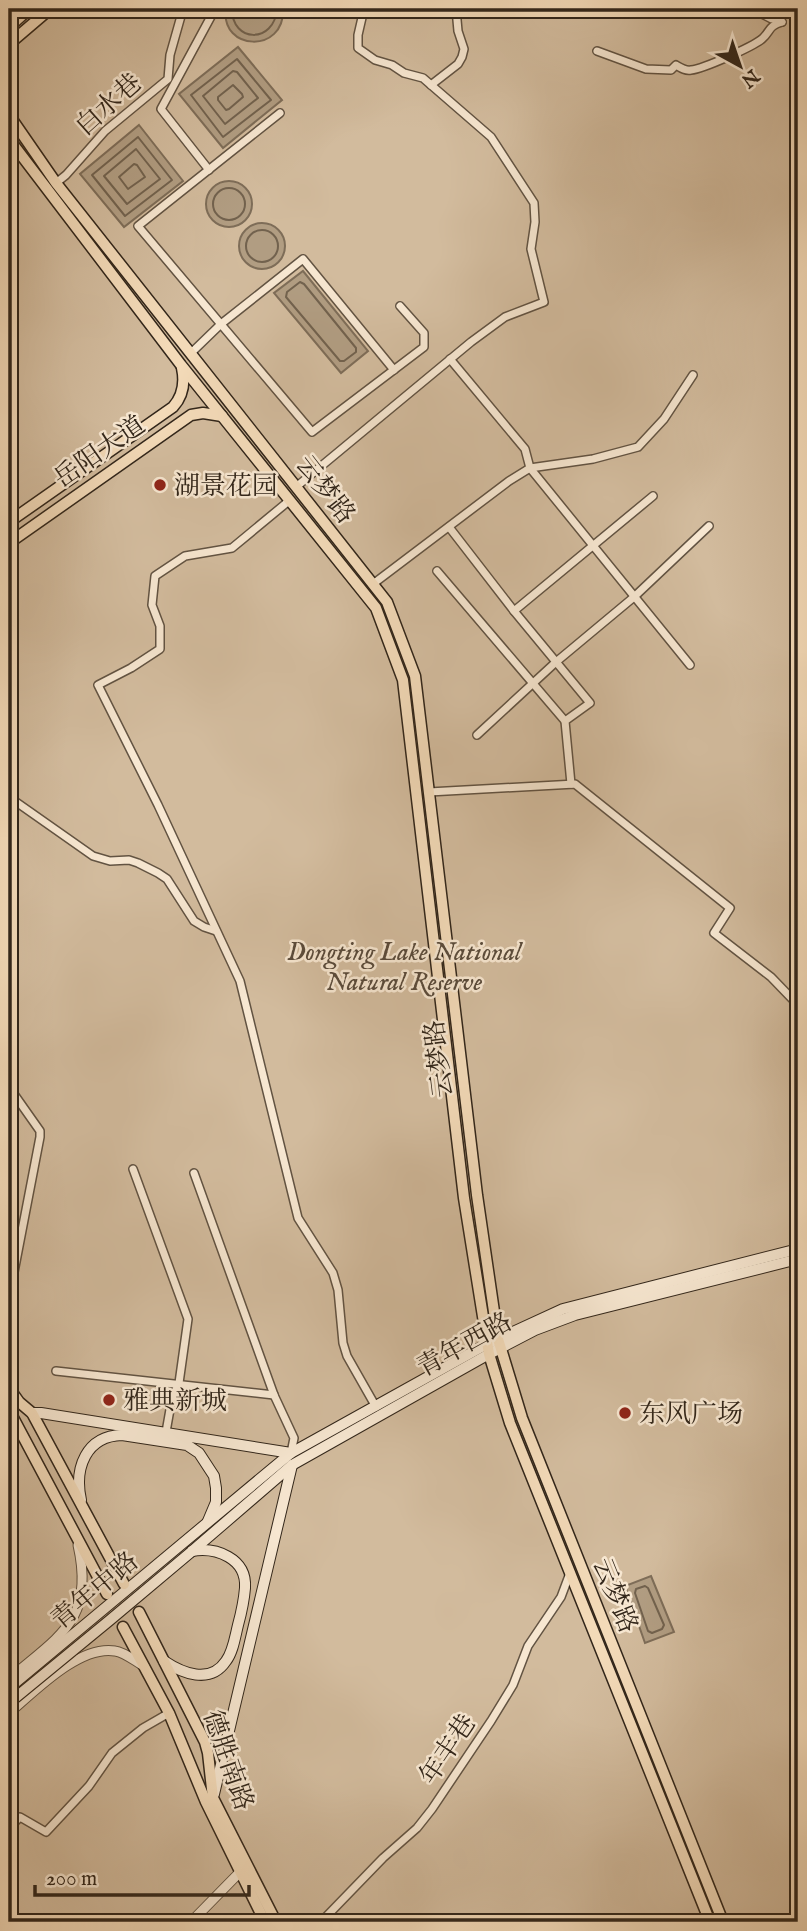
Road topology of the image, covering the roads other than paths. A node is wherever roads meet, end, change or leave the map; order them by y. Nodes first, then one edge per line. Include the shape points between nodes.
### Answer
1 (29, 9) edge
2 (50, 9) edge
3 (183, 9) edge
4 (215, 9) edge
5 (364, 9) edge
6 (456, 9) edge
7 (752, 9) edge
8 (9, 27) edge
9 (9, 44) edge
10 (597, 51) dead end
11 (431, 85) junction
12 (280, 113) dead end
13 (9, 115) edge
14 (9, 138) edge
15 (209, 170) junction
16 (56, 183) junction
17 (400, 306) dead end
18 (221, 324) junction
19 (190, 354) junction
20 (450, 359) junction
21 (181, 365) junction
22 (394, 370) junction
23 (693, 375) dead end
24 (222, 415) junction
25 (530, 468) junction
26 (296, 487) junction
27 (653, 496) dead end
28 (290, 500) junction
29 (9, 522) edge
30 (709, 526) dead end
31 (449, 527) junction
32 (9, 542) edge
33 (593, 547) junction
34 (437, 571) dead end
35 (373, 584) junction
36 (634, 597) junction
37 (514, 611) junction
38 (556, 662) junction
39 (690, 666) dead end
40 (533, 684) junction
41 (565, 721) junction
42 (477, 735) dead end
43 (571, 784) junction
44 (429, 792) junction
45 (9, 797) edge
46 (216, 931) junction
47 (798, 1005) edge
48 (9, 1087) edge
49 (134, 1169) dead end
50 (194, 1173) dead end
51 (798, 1249) edge
52 (798, 1259) edge
53 (9, 1298) edge
54 (494, 1346) junction
55 (56, 1371) dead end
56 (179, 1383) junction
57 (9, 1388) edge
58 (274, 1395) junction
59 (376, 1406) junction
60 (9, 1410) edge
61 (32, 1413) junction
62 (166, 1432) junction
63 (291, 1453) junction
64 (292, 1465) junction
65 (83, 1510) junction
66 (206, 1524) junction
67 (75, 1533) junction
68 (191, 1552) junction
69 (570, 1573) junction
70 (124, 1584) dead end
71 (107, 1594) tunnel mouth
72 (139, 1612) dead end
73 (123, 1627) tunnel mouth
74 (164, 1661) junction
75 (144, 1666) junction
76 (9, 1679) edge
77 (9, 1688) edge
78 (9, 1703) edge
79 (9, 1713) edge
80 (169, 1713) junction
81 (213, 1798) junction
82 (9, 1828) edge
83 (240, 1871) junction
84 (191, 1922) edge
85 (265, 1922) edge
86 (276, 1922) edge
87 (321, 1922) edge
88 (709, 1922) edge
89 (723, 1922) edge

1 - 8 main road
2 - 9 main road
3 - 16 street, 白水巷 via 168,79 105,131
4 - 15 street via 161,109
5 - 11 street via 358,48
6 - 11 street via 462,57
7 - 10 street via 782,22 747,47 697,69 688,71 676,65 671,70 646,69
11 - 20 street via 491,137 534,203 531,249 544,302 505,317
12 - 15 street
13 - 16 main road, 云梦路
14 - 21 main road
15 - 18 street via 138,226
16 - 19 main road, 云梦路
17 - 22 street via 424,332 424,347
18 - 19 street
18 - 22 street via 312,432
18 - 22 street via 303,259
19 - 26 main road, 云梦路
20 - 25 street via 525,449
20 - 26 street
21 - 24 main road
21 - 29 main road, 岳阳大道 via 182,392 173,407
23 - 25 street via 664,419 638,447
24 - 28 main road
24 - 32 main road, 岳阳大道 via 191,415
25 - 31 street
25 - 33 street
26 - 35 main road, 云梦路
27 - 33 street
28 - 46 street via 232,548 185,556 155,576 152,605 160,625 160,649 98,685
28 - 54 main road via 376,608 403,680 463,1184
30 - 36 street
31 - 35 street
31 - 37 street
33 - 36 street
33 - 37 street
34 - 40 street
35 - 44 main road, 云梦路 via 387,602 415,676
36 - 38 street
36 - 39 street
37 - 38 street
38 - 40 street
38 - 41 street via 590,703
40 - 41 street
40 - 42 street
41 - 43 street
43 - 44 street
43 - 47 street via 730,908 714,933 771,977
44 - 54 main road, 云梦路
45 - 46 street via 93,856 129,860 158,873 167,879 194,921
46 - 59 street via 245,995 298,1218 333,1273 347,1356
48 - 53 street via 40,1131
49 - 56 street via 188,1319
50 - 58 street
51 - 54 main road, 青年西路 via 564,1308
52 - 54 main road, 青年西路 via 575,1315
54 - 59 main road, 青年西路
54 - 64 main road, 青年西路
54 - 69 main road via 510,1423
54 - 89 main road, 云梦路
55 - 56 street
56 - 58 street
56 - 62 street
57 - 61 main road
58 - 63 street via 294,1438
59 - 63 main road, 青年西路
60 - 67 main road
61 - 62 main road
61 - 65 main road
62 - 63 main road
63 - 66 main road, 青年西路
64 - 68 main road, 青年西路
64 - 81 main road
65 - 66 main road via 78,1487 82,1461 95,1444 122,1435 187,1445 199,1453 216,1488 216,1502
65 - 70 main road
66 - 77 main road, 青年中路
67 - 71 main road
67 - 76 street via 83,1569 78,1609 69,1625
68 - 74 main road via 211,1550 227,1555 240,1567 245,1587 239,1621 230,1655 215,1671 189,1674
68 - 78 main road, 青年中路, bridge
69 - 87 street, 年丰巷 via 561,1597 528,1646 513,1685 432,1809
69 - 88 main road
72 - 74 main road, 德胜南路
73 - 75 main road
74 - 81 main road, 德胜南路 via 205,1742
75 - 79 street via 116,1650 90,1653 64,1667
75 - 80 main road
80 - 82 street via 112,1753 89,1786 46,1832 20,1817
80 - 83 main road
81 - 86 main road, 德胜南路
83 - 84 street
83 - 85 main road

